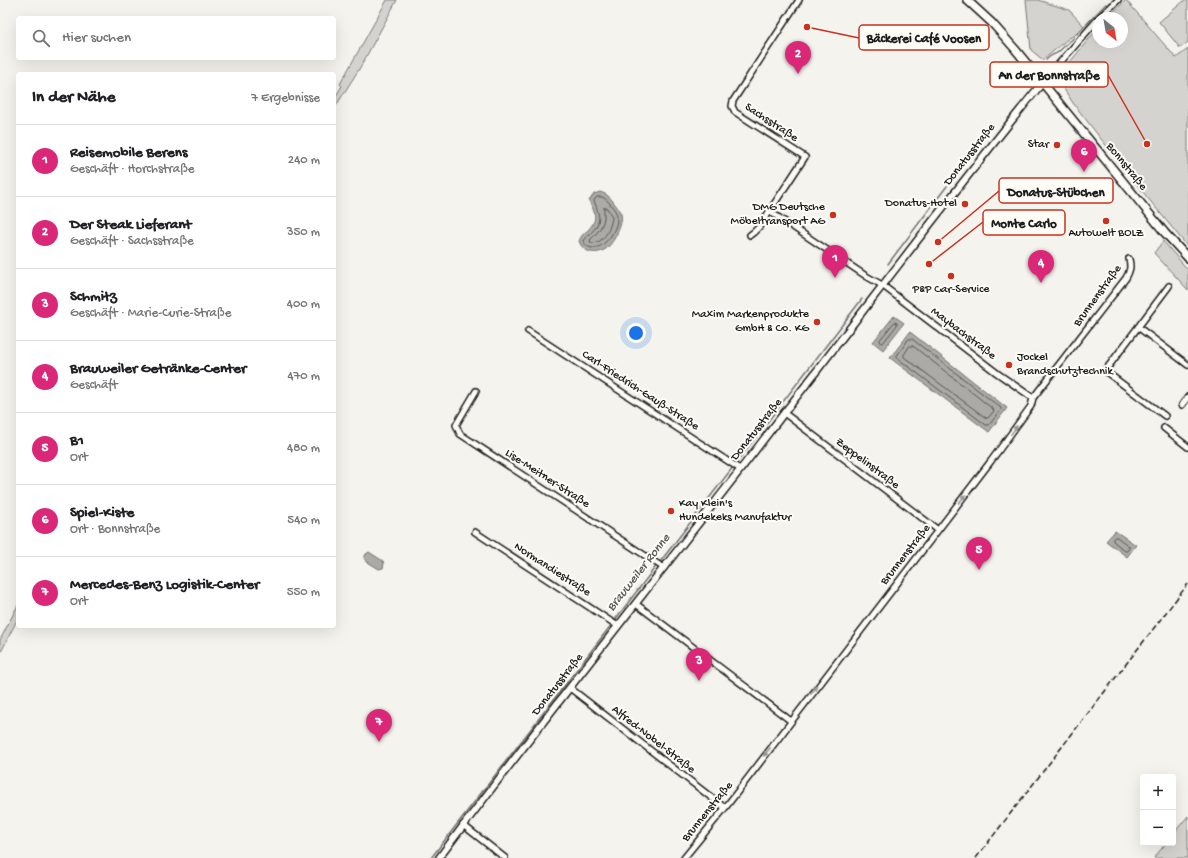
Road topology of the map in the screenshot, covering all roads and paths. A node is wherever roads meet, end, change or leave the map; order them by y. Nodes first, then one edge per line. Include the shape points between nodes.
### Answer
1 (799, 0) edge
2 (967, 0) edge
3 (1118, 0) edge
4 (1106, 12) edge
5 (1092, 27) edge
6 (1043, 82) junction
7 (769, 211) junction
8 (750, 235) dead end
9 (1188, 258) edge
10 (1129, 259) dead end
11 (882, 285) junction
12 (1169, 286) dead end
13 (1138, 327) junction
14 (528, 330) dead end
15 (1188, 365) edge
16 (476, 392) dead end
17 (1188, 397) edge
18 (1033, 398) junction
19 (1182, 405) dead end
20 (784, 413) junction
21 (1165, 416) dead end
22 (1164, 428) dead end
23 (1188, 447) edge
24 (739, 468) junction
25 (938, 530) junction
26 (475, 532) dead end
27 (663, 567) junction
28 (636, 604) junction
29 (617, 625) junction
30 (570, 688) junction
31 (791, 721) junction
32 (725, 808) junction
33 (463, 825) junction
34 (439, 858) edge
35 (505, 858) edge
36 (684, 858) edge

1 - 7 street, Sachsstraße via 732,106 735,112 805,157
2 - 6 main road, Bonnstraße via 992,23
3 - 4 street, Donatusstraße
5 - 6 street, Donatusstraße
6 - 9 main road, Bonnstraße
6 - 11 street, Donatusstraße
7 - 8 street, Sachsstraße via 759,227
7 - 11 street, Maybachstraße
10 - 18 street, Brunnenstraße via 1131,267 1126,278
11 - 18 street, Maybachstraße
11 - 20 street, Donatusstraße
12 - 13 street
13 - 15 street
13 - 21 street via 1105,371
14 - 24 street, Carl-Friedrich-Gauß-Straße
16 - 27 street, Lise-Meitner-Straße via 456,425 460,434
17 - 19 street
25 -> 18 street, Brunnenstraße via 1031,406
20 - 24 street, Donatusstraße
20 - 25 street, Zeppelinstraße
22 - 23 street
24 - 27 street, Donatusstraße
31 -> 25 street, Brunnenstraße
26 - 29 street, Normandiestraße
27 - 28 street, Donatusstraße
28 - 29 street, Donatusstraße
28 - 31 street
29 - 30 street, Donatusstraße
30 - 32 street, Alfred-Nobel-Straße
30 - 33 street, Donatusstraße
31 -> 32 street, Brunnenstraße
32 - 36 street, Brunnenstraße
33 - 34 street, Donatusstraße
33 - 35 street

